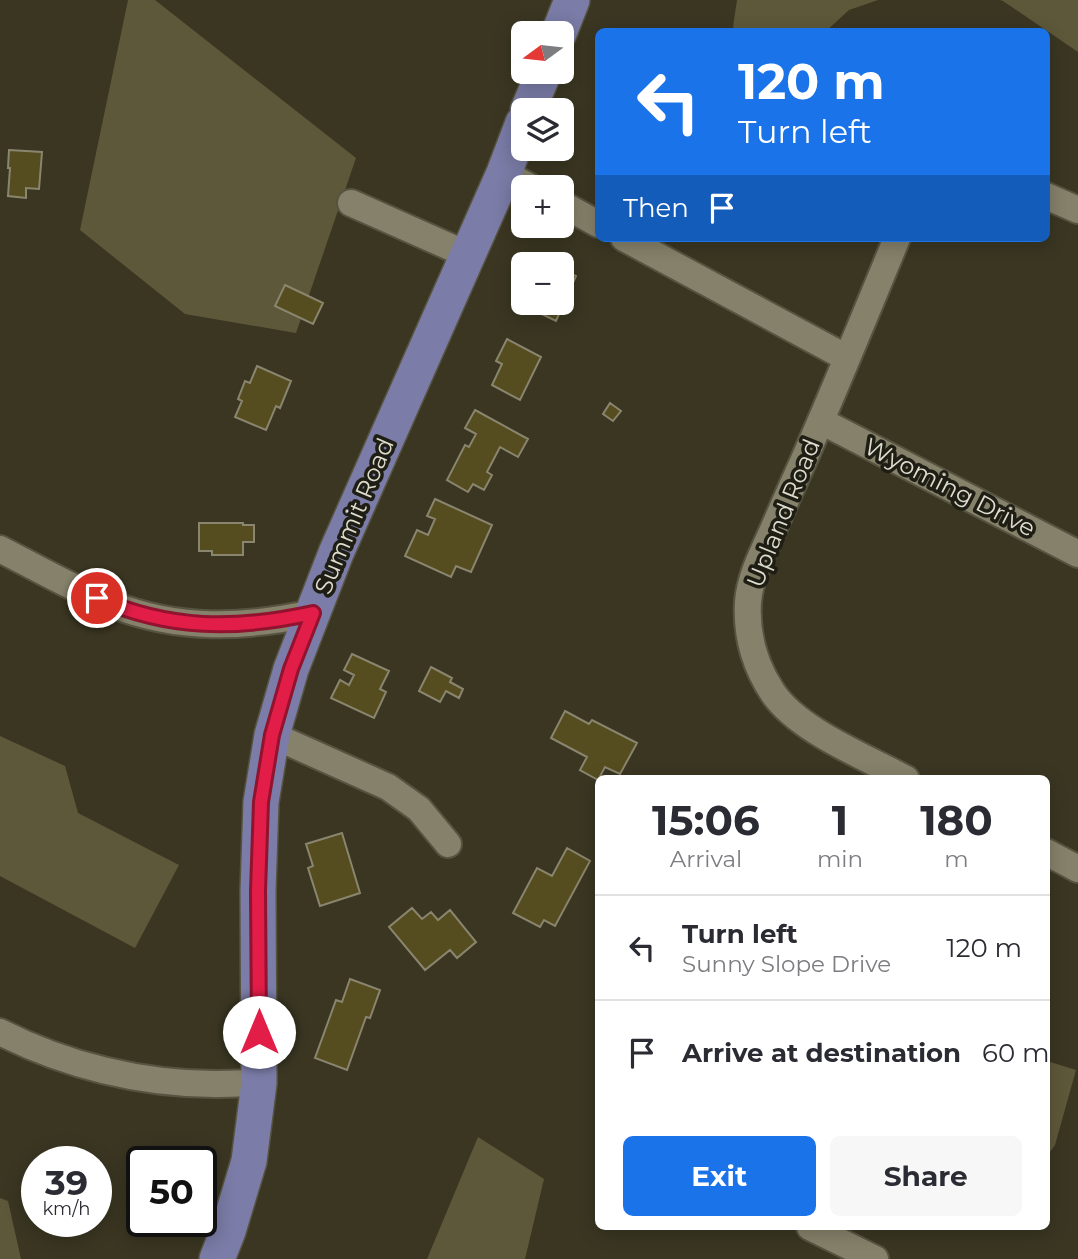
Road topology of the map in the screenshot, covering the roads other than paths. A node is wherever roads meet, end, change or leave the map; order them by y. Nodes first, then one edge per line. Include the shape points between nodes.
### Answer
1 (572, 0) edge
2 (564, 21) edge
3 (511, 189) edge
4 (1050, 198) edge
5 (351, 203) dead end
6 (1078, 210) edge
7 (574, 211) edge
8 (595, 222) edge
9 (631, 242) edge
10 (895, 242) edge
11 (468, 255) junction
12 (847, 358) junction
13 (821, 421) junction
14 (0, 549) edge
15 (1078, 554) edge
16 (313, 613) junction
17 (272, 735) junction
18 (898, 775) edge
19 (448, 844) dead end
20 (1050, 854) edge
21 (1078, 869) edge
22 (0, 1032) edge
23 (258, 1083) junction
24 (816, 1230) edge
25 (217, 1259) edge
26 (875, 1259) edge

1 - 2 main road
3 - 11 main road, Summit Road
4 - 6 street
5 - 11 street
7 - 8 street
9 - 12 street
10 - 12 street, Upland Road
11 - 16 main road, Summit Road
12 - 13 street, Upland Road
13 - 15 street, Wyoming Drive
13 - 18 street, Upland Road via 754,573 748,601 751,643 774,695 793,716
14 - 16 street via 113,605 177,622 244,625
16 - 17 main road, Summit Road
17 - 19 street via 388,787 419,810
17 - 23 main road, Summit Road via 261,802
20 - 21 street
22 - 23 street via 62,1058 112,1072 162,1081
23 - 25 main road, Summit Road via 249,1161
24 - 26 street

